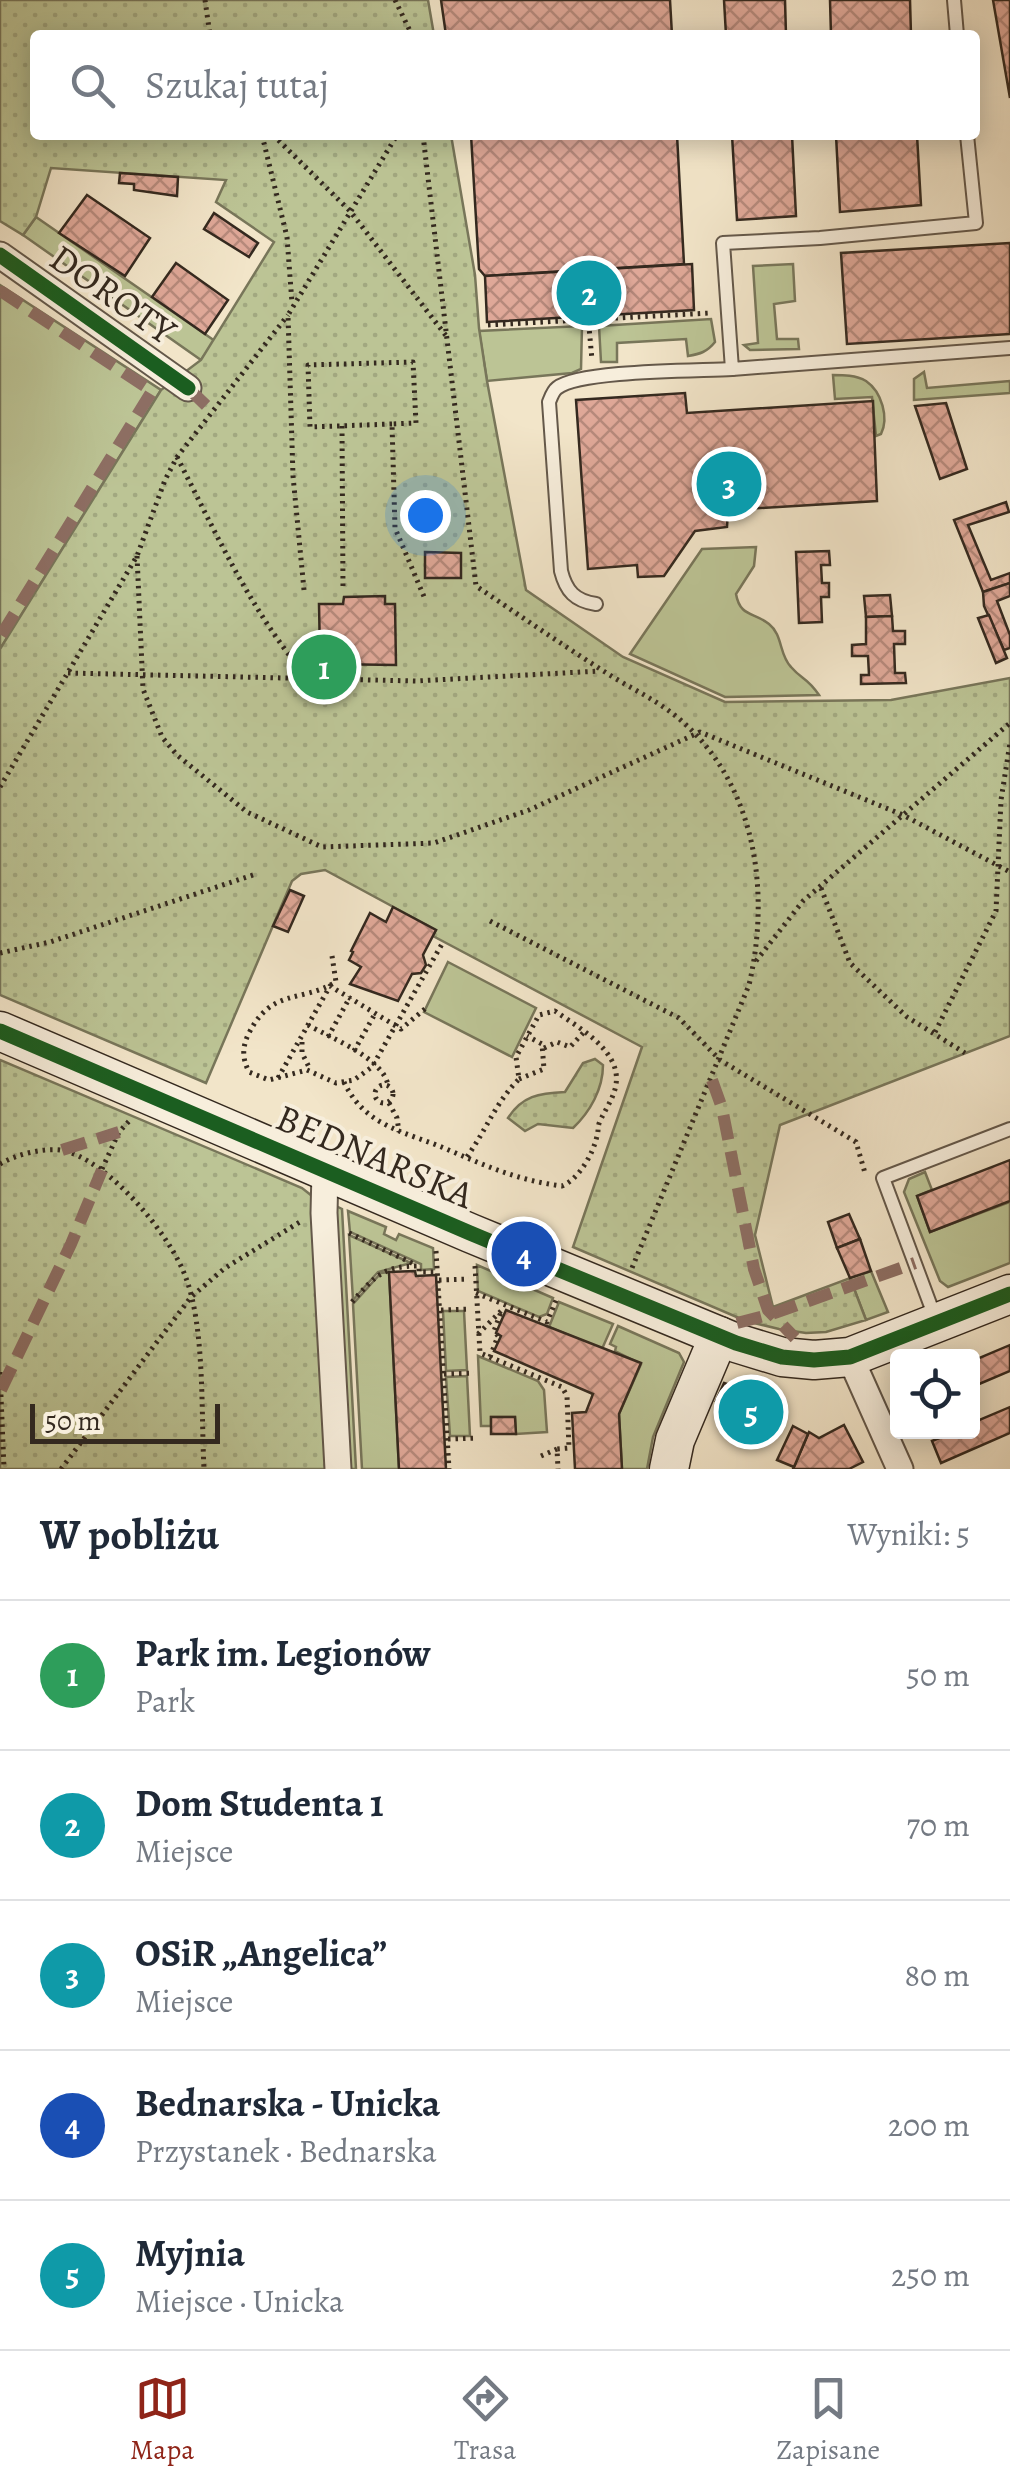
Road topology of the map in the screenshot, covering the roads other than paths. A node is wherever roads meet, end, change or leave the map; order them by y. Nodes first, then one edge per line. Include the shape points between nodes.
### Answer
1 (954, 0) edge
2 (957, 30) edge
3 (968, 140) edge
4 (0, 255) edge
5 (1010, 348) edge
6 (732, 369) junction
7 (188, 388) dead end
8 (596, 604) dead end
9 (0, 1031) edge
10 (1010, 1130) edge
11 (325, 1171) junction
12 (1010, 1294) edge
13 (938, 1324) junction
14 (719, 1336) junction
15 (850, 1356) junction
16 (338, 1469) edge
17 (669, 1469) edge
18 (900, 1469) edge

1 - 2 lane
3 - 6 lane via 976,224 723,243
4 - 7 street, DOROTY
5 - 6 lane
6 - 8 lane via 594,378 558,387 549,402 564,584 572,596
9 - 11 street, BEDNARSKA via 148,1107
10 - 13 lane via 883,1178
11 - 14 street, BEDNARSKA
11 - 16 street
12 - 13 street, BEDNARSKA
13 - 15 street, BEDNARSKA
14 - 15 street, BEDNARSKA via 790,1358
14 - 17 street
15 - 18 street

